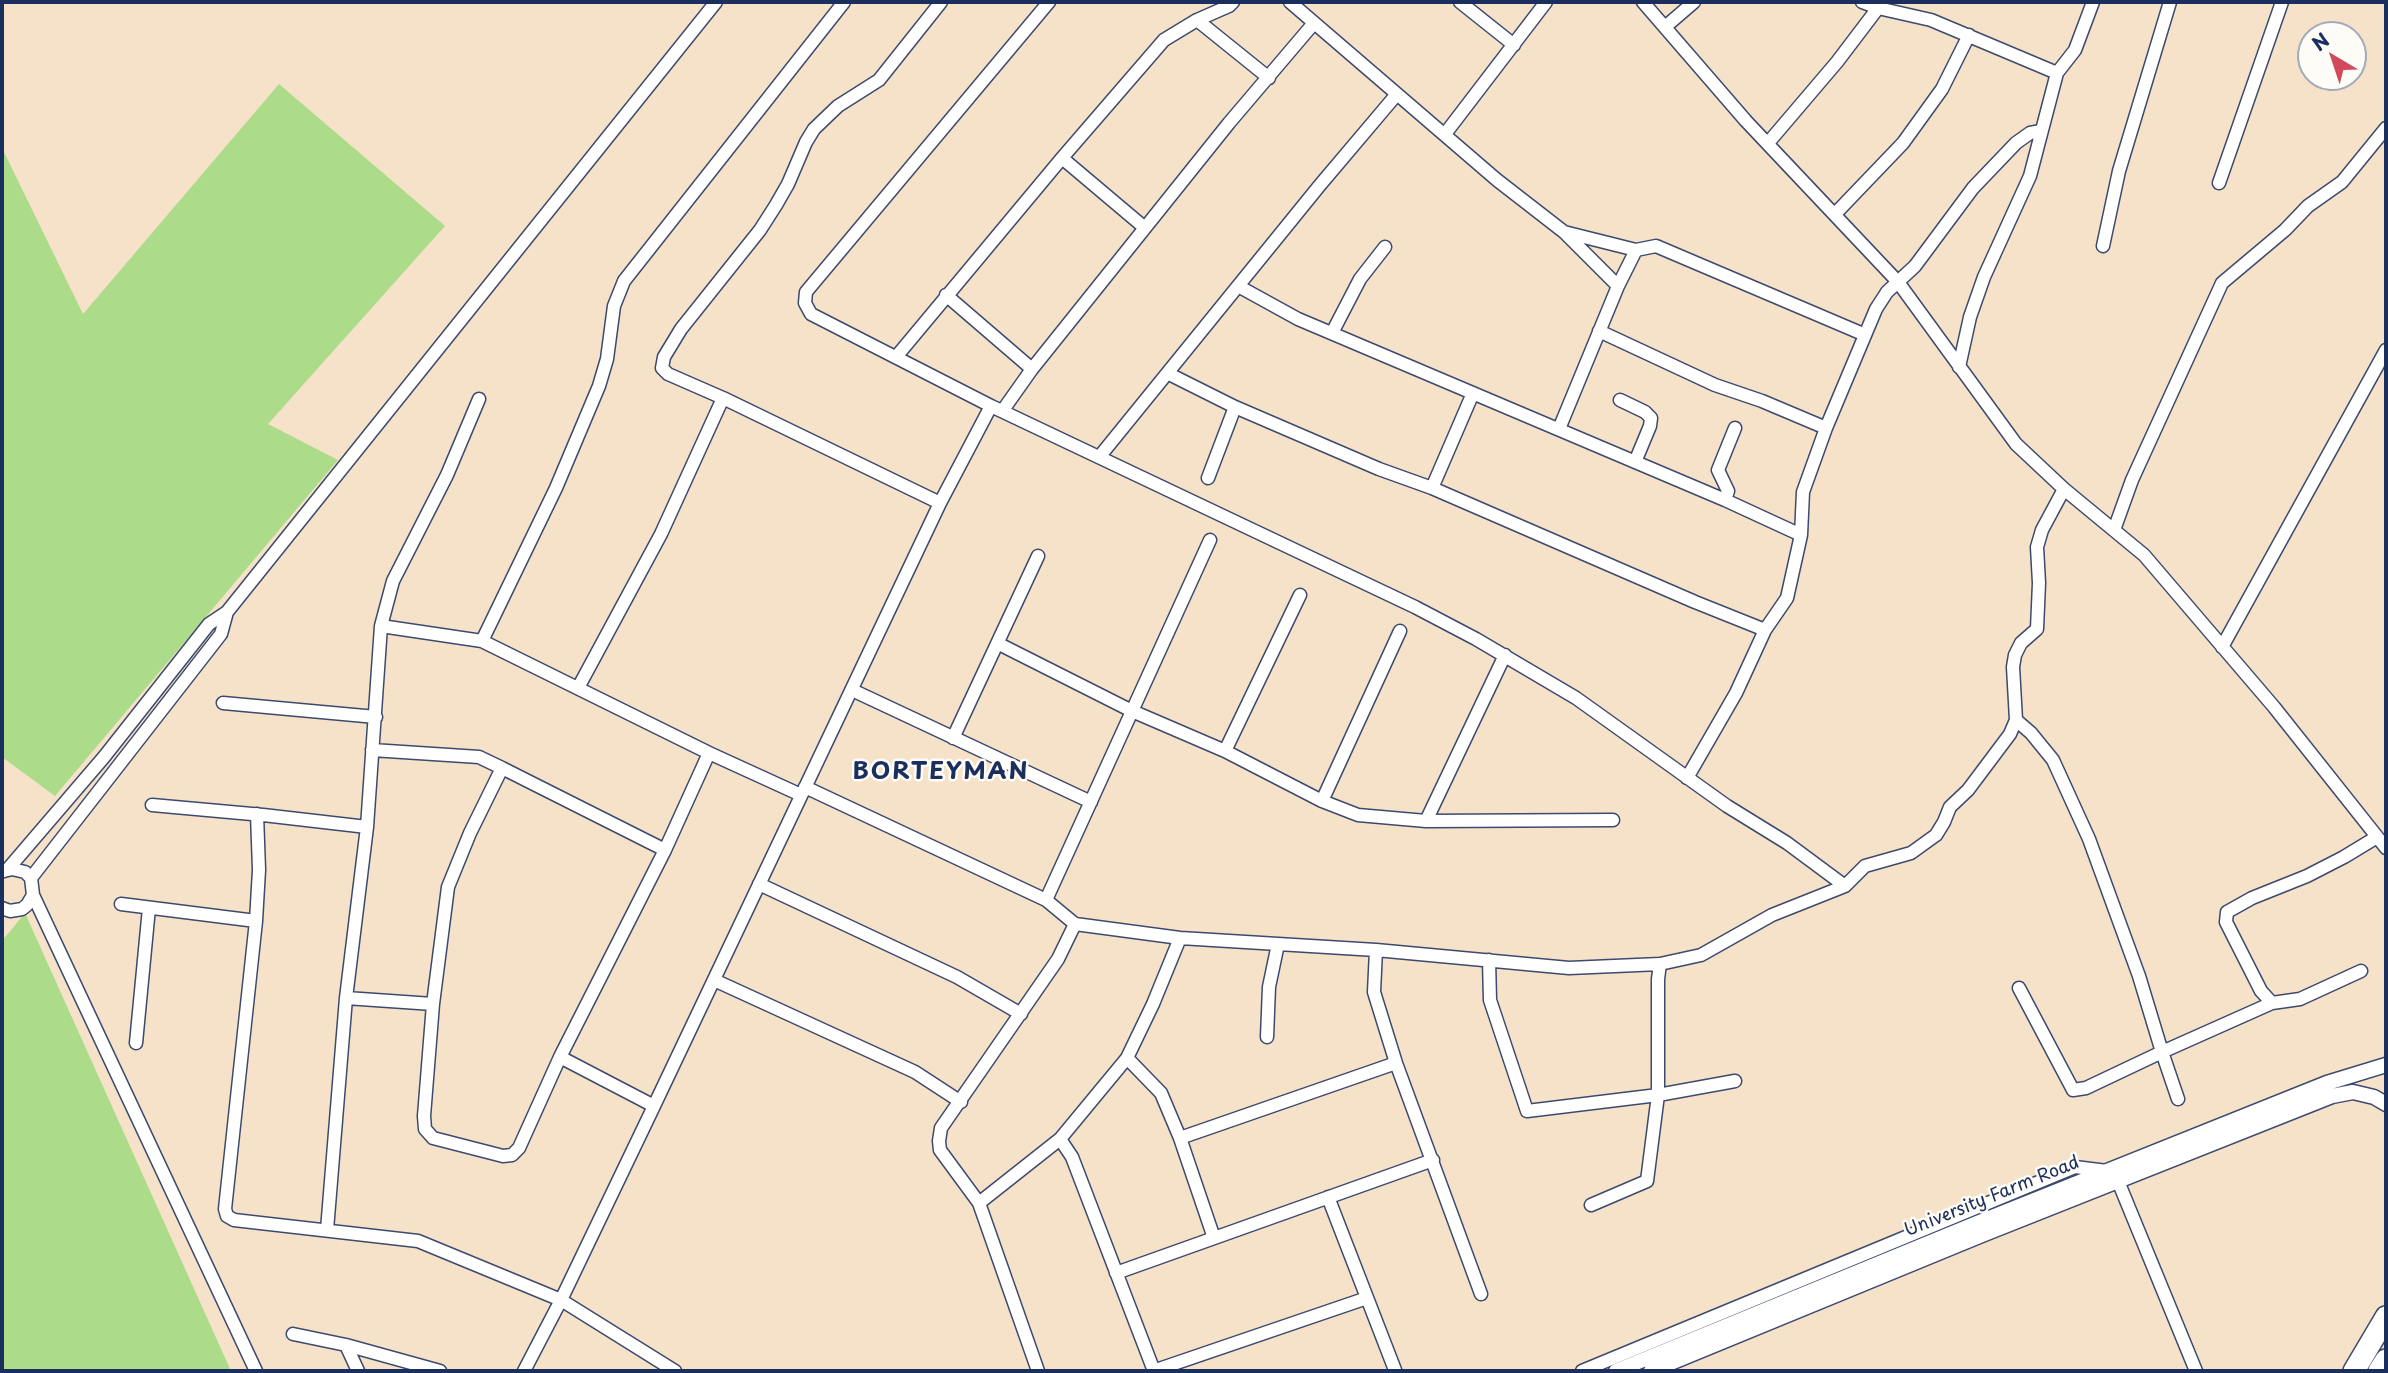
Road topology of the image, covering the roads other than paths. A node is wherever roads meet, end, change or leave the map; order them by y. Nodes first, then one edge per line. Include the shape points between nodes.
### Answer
1 (716, 2) edge
2 (844, 2) edge
3 (940, 2) edge
4 (1049, 2) edge
5 (1233, 2) edge
6 (1290, 2) edge
7 (1460, 2) edge
8 (1546, 2) edge
9 (1643, 2) edge
10 (1694, 2) edge
11 (1862, 2) edge
12 (2093, 2) edge
13 (2170, 2) edge
14 (2281, 2) edge
15 (1878, 8) junction
16 (1197, 20) junction
17 (1314, 23) junction
18 (1665, 26) junction
19 (1969, 35) junction
20 (1514, 46) junction
21 (2057, 73) junction
22 (1269, 78) junction
23 (1397, 94) junction
24 (2386, 128) edge
25 (2041, 131) junction
26 (1445, 134) junction
27 (1768, 143) junction
28 (1062, 158) junction
29 (2219, 183) dead end
30 (1835, 214) junction
31 (1145, 228) junction
32 (1564, 232) junction
33 (2103, 246) dead end
34 (1385, 247) dead end
35 (1636, 250) junction
36 (1898, 282) junction
37 (1238, 286) junction
38 (1618, 286) junction
39 (946, 295) junction
40 (1600, 331) junction
41 (1332, 333) junction
42 (1863, 334) junction
43 (2386, 350) edge
44 (896, 357) junction
45 (1959, 367) junction
46 (1032, 369) junction
47 (1169, 373) junction
48 (1473, 393) junction
49 (723, 398) junction
50 (480, 399) dead end
51 (1620, 400) dead end
52 (1236, 407) junction
53 (997, 408) junction
54 (1735, 428) dead end
55 (1826, 428) junction
56 (1559, 429) junction
57 (1100, 456) junction
58 (1635, 462) junction
59 (1208, 478) dead end
60 (1432, 488) junction
61 (2064, 489) junction
62 (1725, 500) junction
63 (940, 503) junction
64 (2114, 530) junction
65 (1801, 535) junction
66 (1210, 540) dead end
67 (1038, 556) dead end
68 (1300, 595) dead end
69 (227, 612) junction
70 (381, 626) junction
71 (1765, 630) junction
72 (1400, 631) dead end
73 (482, 642) junction
74 (999, 644) junction
75 (2222, 647) junction
76 (1506, 655) junction
77 (578, 688) junction
78 (852, 690) junction
79 (223, 703) dead end
80 (1132, 711) junction
81 (376, 717) junction
82 (2016, 720) junction
83 (953, 738) junction
84 (372, 750) junction
85 (1225, 751) junction
86 (709, 753) junction
87 (502, 768) junction
88 (1687, 778) junction
89 (803, 791) junction
90 (1322, 801) junction
91 (1091, 802) junction
92 (152, 805) dead end
93 (257, 814) junction
94 (1613, 820) dead end
95 (1426, 821) junction
96 (367, 827) junction
97 (2378, 837) junction
98 (2386, 848) edge
99 (665, 850) junction
100 (5, 871) edge
101 (31, 878) junction
102 (759, 884) junction
103 (1845, 886) junction
104 (33, 895) junction
105 (1046, 900) junction
106 (121, 904) dead end
107 (149, 908) junction
108 (3, 909) edge
109 (256, 921) junction
110 (1075, 924) junction
111 (1180, 938) junction
112 (1278, 944) junction
113 (1376, 950) junction
114 (1489, 960) junction
115 (1660, 964) junction
116 (2361, 971) dead end
117 (714, 980) junction
118 (2019, 988) dead end
119 (346, 998) junction
120 (2272, 1003) junction
121 (433, 1004) junction
122 (1021, 1014) junction
123 (1268, 1037) dead end
124 (136, 1043) dead end
125 (2162, 1052) junction
126 (560, 1057) junction
127 (1127, 1058) junction
128 (1396, 1063) junction
129 (2386, 1065) edge
130 (1735, 1081) dead end
131 (1658, 1095) junction
132 (2178, 1099) dead end
133 (961, 1102) junction
134 (2386, 1104) edge
135 (654, 1106) junction
136 (1180, 1138) junction
137 (1060, 1139) junction
138 (1433, 1160) junction
139 (2113, 1176) junction
140 (1328, 1197) junction
141 (979, 1203) junction
142 (1591, 1205) dead end
143 (327, 1230) junction
144 (1214, 1238) junction
145 (1116, 1273) junction
146 (1480, 1294) dead end
147 (1367, 1298) junction
148 (561, 1300) junction
149 (2386, 1317) edge
150 (293, 1334) dead end
151 (346, 1345) junction
152 (2386, 1360) edge
153 (1395, 1370) edge
154 (256, 1371) edge
155 (358, 1371) edge
156 (440, 1371) edge
157 (524, 1371) edge
158 (675, 1371) edge
159 (1038, 1371) edge
160 (1153, 1371) edge
161 (1582, 1371) edge
162 (1616, 1371) edge
163 (1651, 1371) edge
164 (2196, 1371) edge
165 (2354, 1371) edge
166 (2379, 1371) edge

1 - 69 street
2 - 73 street via 624,281 614,306 599,386
3 - 49 street via 879,80 838,106 814,129 760,230 668,348 664,372
4 - 44 street via 806,292 811,314
5 - 16 street
6 - 17 street
7 - 20 street
8 - 20 street
9 - 18 street
10 - 18 street
11 - 15 street
12 - 21 street via 2074,50
13 - 33 street via 2119,171
14 - 29 street
15 - 19 street via 1931,20
15 - 27 street
16 - 22 street
16 - 28 street via 1164,40
17 - 22 street
17 - 23 street
18 - 27 street
19 - 21 street
19 - 30 street via 1942,89 1903,143
20 - 26 street
21 - 25 street
22 - 31 street
23 - 26 street
23 - 37 street
24 - 64 street via 2342,182 2308,206 2222,283 2132,480
25 - 36 street via 2016,144 1984,176
25 - 45 street via 2030,176 1984,276
26 - 32 street
27 - 30 street
28 - 31 street
28 - 39 street
30 - 36 street
31 - 46 street
32 - 35 street
32 - 38 street
34 - 41 street via 1360,279
35 - 38 street
35 - 42 street via 1656,246
36 - 42 street via 1887,292
36 - 45 street
37 - 41 street
37 - 47 street
38 - 40 street
39 - 44 street
39 - 46 street
40 - 55 street via 1715,385
40 - 56 street
41 - 48 street
42 - 55 street
43 - 75 street
44 - 53 street
45 - 61 street via 2016,444
46 - 53 street
47 - 52 street
47 - 57 street
48 - 56 street
48 - 60 street
49 - 63 street
49 - 77 street via 661,534
50 - 70 street via 393,581
51 - 58 street via 1651,418
52 - 59 street
52 - 60 street
53 - 57 street
53 - 63 street
54 - 62 street via 1718,470 1728,491
55 - 65 street via 1803,492
56 - 58 street
57 - 76 street
58 - 62 street
60 - 71 street
61 - 64 street
61 - 82 street via 2037,547 2037,629 2015,655
62 - 65 street
63 - 78 street
64 - 75 street via 2144,555
65 - 71 street via 1787,598
66 - 80 street
67 - 74 street
68 - 85 street
69 - 100 street via 209,624 104,757
69 - 101 street via 221,634
70 - 73 street
70 - 81 street
71 - 88 street
72 - 90 street
73 - 77 street
74 - 80 street
74 - 83 street
75 - 97 street
76 - 88 street via 1576,698
76 - 95 street
77 - 86 street
78 - 83 street
78 - 89 street
79 - 81 street
80 - 85 street
80 - 91 street
81 - 84 street
82 - 103 street via 1968,790 1950,807 1936,835 1911,853 1865,866
82 - 125 street via 2053,760 2089,839
83 - 91 street
84 - 87 street via 479,757
84 - 96 street
85 - 90 street
86 - 89 street
86 - 99 street
87 - 99 street
87 - 121 street via 448,887
88 - 103 street
89 - 102 street
89 - 105 street
90 - 95 street via 1358,816
91 - 105 street
92 - 93 street
93 - 96 street
93 - 109 street
94 - 95 street
96 - 119 street
97 - 98 street
97 - 120 street via 2344,858 2227,912 2226,922 2261,991
99 - 126 street
100 - 101 street via 21,870
101 - 104 street
102 - 117 street
102 - 122 street via 957,977
103 - 115 street via 1772,915 1701,955
104 - 108 street via 22,909
104 - 154 street
105 - 110 street
106 - 107 street
107 - 109 street
107 - 124 street
109 - 143 street via 225,1209 234,1220
110 - 111 street
110 - 122 street
111 - 112 street
111 - 127 street
112 - 113 street
112 - 123 street via 1269,988
113 - 114 street
113 - 128 street via 1374,992
114 - 115 street via 1569,968
114 - 131 street via 1490,1000 1527,1111
115 - 131 street
116 - 120 street via 2300,999
117 - 133 street via 915,1072
117 - 135 street
118 - 125 street via 2073,1090
119 - 121 street
119 - 143 street
120 - 125 street
121 - 126 street via 424,1116 425,1129 433,1138 512,1155
122 - 133 street
125 - 132 street
126 - 135 street
127 - 136 street via 1161,1093
127 - 137 street
128 - 136 street
128 - 138 street
129 - 139 street, University Farm Road via 2327,1083
130 - 131 street
131 - 142 street via 1647,1181
133 - 141 street via 942,1128 940,1150
134 - 139 street, University Farm Road via 2353,1093 2332,1096
135 - 148 street
136 - 144 street
137 - 141 street
137 - 145 street via 1073,1157
138 - 140 street
138 - 146 street
139 - 161 street via 2075,1167
139 - 162 street, University Farm Road
139 - 163 street, University Farm Road
139 - 164 street
140 - 144 street
140 - 147 street
141 - 159 street
143 - 148 street via 418,1241
144 - 145 street
145 - 160 street
147 - 153 street
147 - 160 street
148 - 157 street
148 - 158 street
149 - 165 highway
150 - 151 street
151 - 155 street
151 - 156 street
152 - 166 highway

